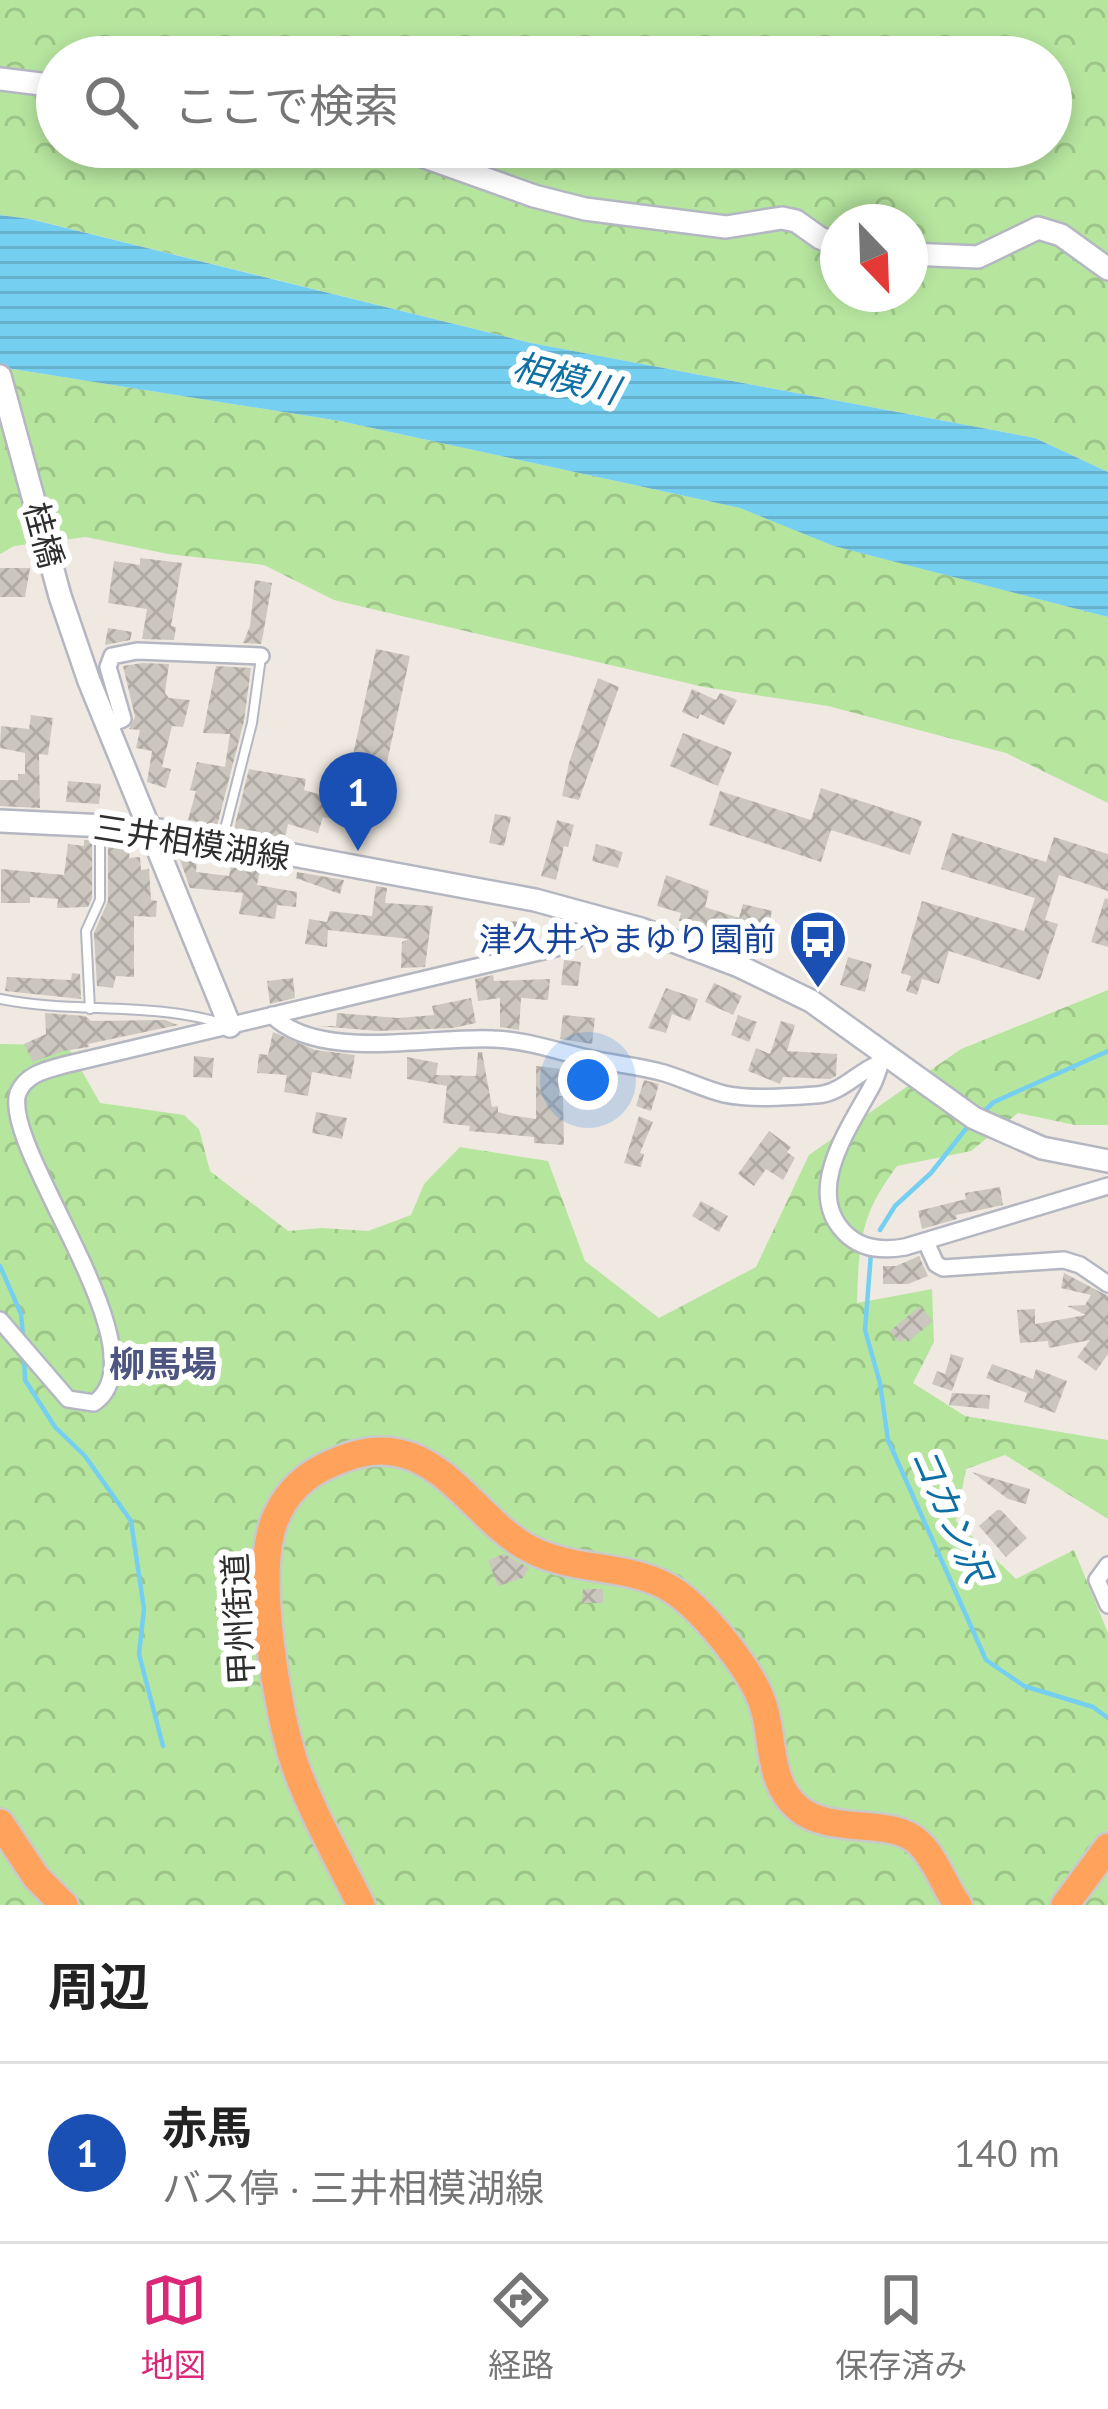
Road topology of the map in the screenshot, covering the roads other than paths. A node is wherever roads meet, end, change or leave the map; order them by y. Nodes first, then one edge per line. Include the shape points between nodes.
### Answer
1 (0, 80) edge
2 (36, 84) edge
3 (456, 168) edge
4 (820, 238) edge
5 (928, 255) edge
6 (1108, 268) edge
7 (0, 376) edge
8 (261, 656) joint
9 (105, 726) junction
10 (0, 821) edge
11 (100, 825) junction
12 (148, 828) junction
13 (222, 843) junction
14 (592, 916) junction
15 (0, 999) edge
16 (90, 1009) junction
17 (272, 1016) junction
18 (230, 1025) junction
19 (882, 1059) junction
20 (1108, 1161) edge
21 (1108, 1186) edge
22 (926, 1242) junction
23 (1108, 1284) edge
24 (0, 1320) edge
25 (1108, 1565) edge
26 (1108, 1605) edge
27 (0, 1823) edge
28 (1108, 1847) edge
29 (64, 1905) edge
30 (361, 1905) edge
31 (958, 1905) edge
32 (1065, 1905) edge

1 - 2 main road
3 - 4 main road via 585,209 726,227 782,218
5 - 6 main road via 978,257 1038,228
7 - 9 main road, 桂橋
8 - 9 street via 112,656 123,719
8 - 13 lane
9 - 12 main road, 桂橋
10 - 11 main road, 三井相模湖線
11 - 12 main road, 三井相模湖線
11 - 16 lane via 100,900 86,931
12 - 13 main road, 三井相模湖線
12 - 18 main road, 桂橋
13 - 14 main road, 三井相模湖線
14 - 17 street via 568,944
14 - 19 main road, 三井相模湖線 via 783,986
15 - 16 lane
16 - 18 lane
17 - 18 street
17 - 19 street via 296,1031 343,1041 516,1041 662,1072 724,1094 825,1094
18 - 24 street via 38,1072 16,1096 28,1152 101,1319 111,1364 106,1392 94,1403 68,1399
19 - 20 main road, 三井相模湖線 via 1003,1133
19 - 22 street via 838,1149 830,1208 857,1242 888,1250
21 - 22 street
22 - 23 street via 943,1268 1064,1260
25 - 26 street via 1096,1580
27 - 29 highway
28 - 32 highway
30 - 31 highway, 甲州街道 via 288,1740 267,1570 274,1522 290,1491 321,1468 374,1451 425,1464 532,1551 674,1590 758,1693 789,1799 828,1823 917,1840

